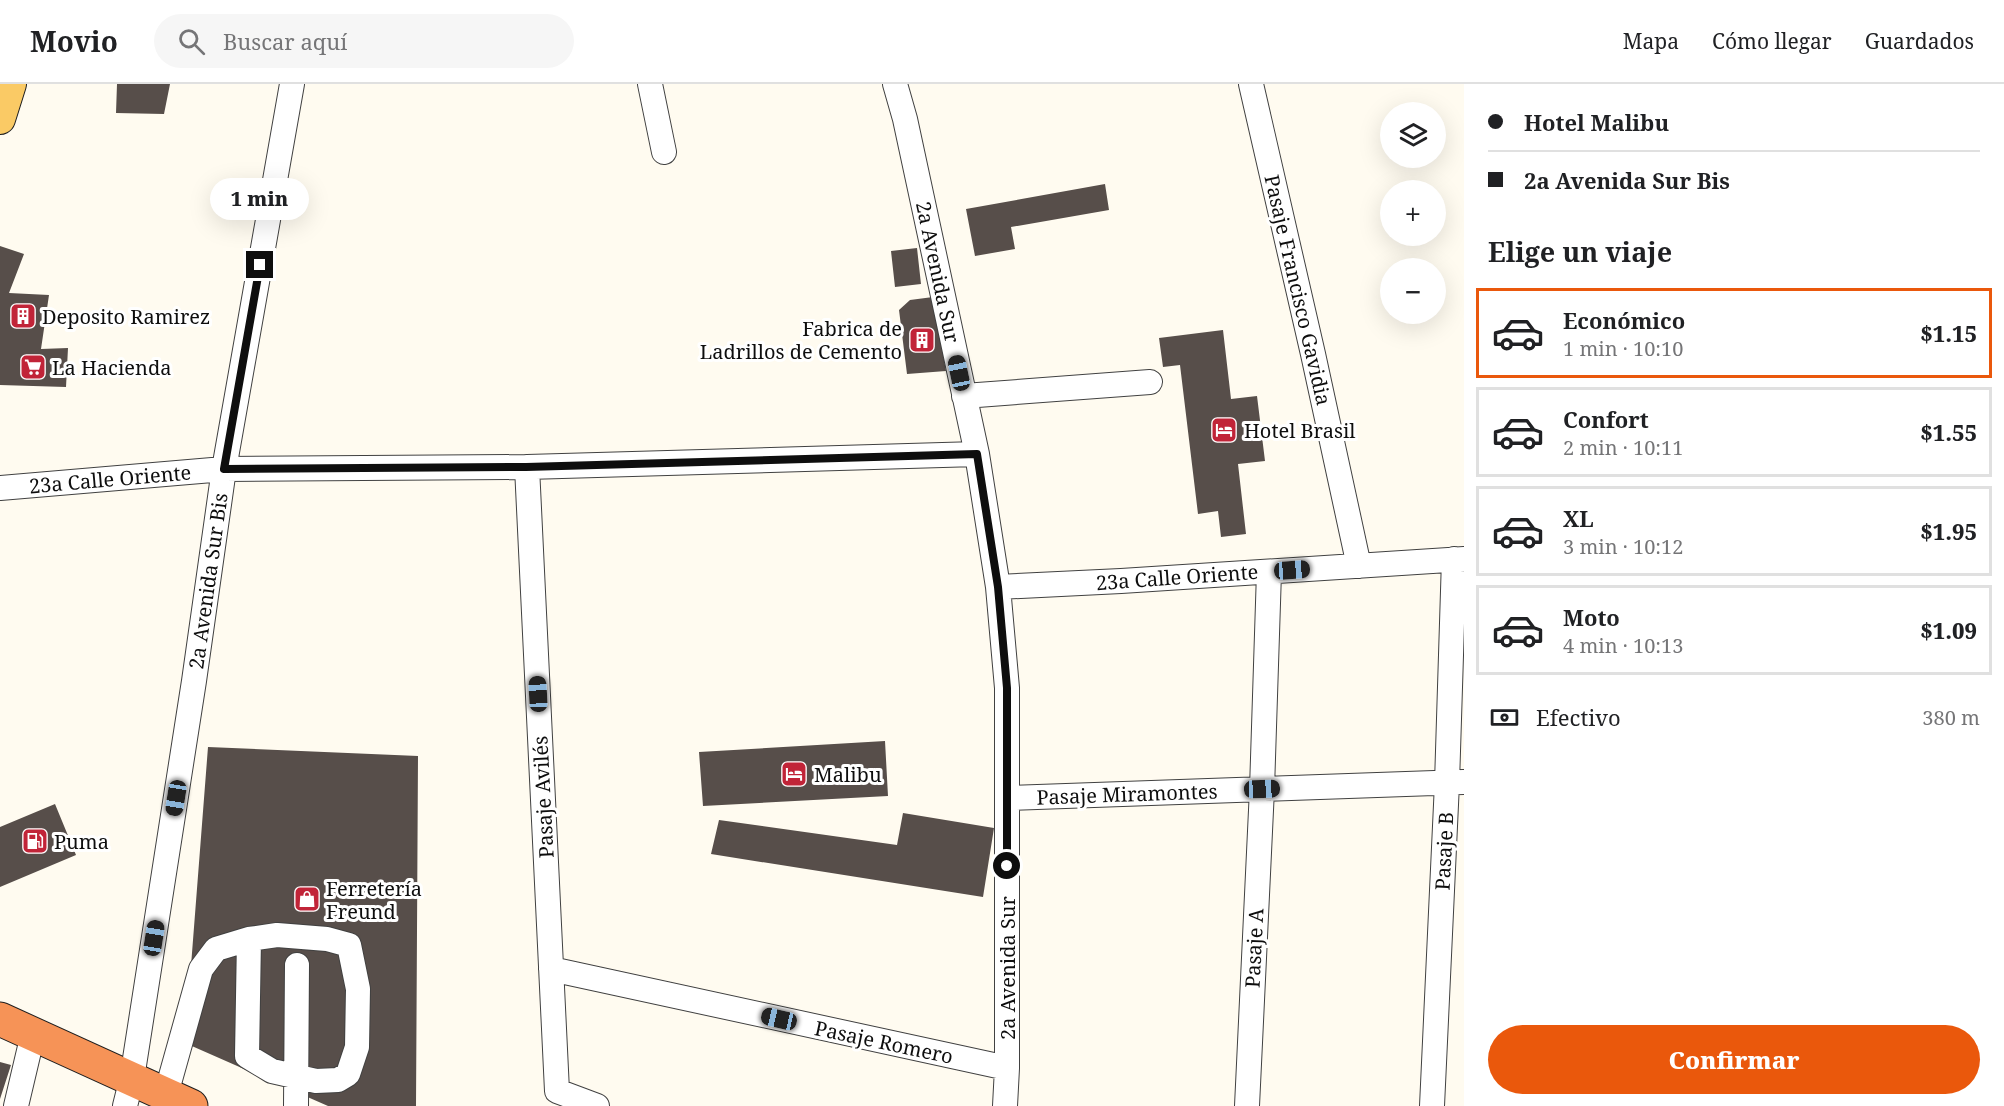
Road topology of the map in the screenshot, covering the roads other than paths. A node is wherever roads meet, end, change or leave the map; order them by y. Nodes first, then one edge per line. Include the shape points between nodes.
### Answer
1 (11, 84) edge
2 (292, 84) edge
3 (650, 84) edge
4 (895, 84) edge
5 (1251, 84) edge
6 (0, 118) edge
7 (664, 153) dead end
8 (1150, 382) dead end
9 (964, 396) junction
10 (977, 454) junction
11 (526, 467) junction
12 (224, 469) junction
13 (0, 488) edge
14 (1459, 559) edge
15 (1359, 566) junction
16 (1269, 572) junction
17 (998, 587) junction
18 (1456, 782) edge
19 (1262, 789) junction
20 (1007, 798) junction
21 (249, 939) junction
22 (297, 965) dead end
23 (551, 969) junction
24 (0, 1019) edge
25 (33, 1034) junction
26 (1007, 1068) junction
27 (297, 1077) junction
28 (128, 1092) edge
29 (178, 1100) edge
30 (16, 1106) edge
31 (296, 1106) edge
32 (597, 1106) edge
33 (1005, 1106) edge
34 (1247, 1106) edge
35 (1432, 1106) edge

1 - 6 main road
2 - 12 street, 2a Avenida Sur Bis
3 - 7 street
4 - 9 street, 2a Avenida Sur
5 - 15 street, Pasaje Francisco Gavidia
8 - 9 street
9 - 10 street, 2a Avenida Sur
10 - 11 street, 23a Calle Oriente
10 - 17 street, 2a Avenida Sur
11 - 12 street, 23a Calle Oriente
11 - 23 street, Pasaje Avilés
12 - 13 street, 23a Calle Oriente
12 - 28 street, 2a Avenida Sur Bis
14 - 15 street, 23a Calle Oriente
14 - 18 street, Pasaje B
15 - 16 street, 23a Calle Oriente
16 - 17 street, 23a Calle Oriente
16 - 19 street, Pasaje A
17 - 20 street, 2a Avenida Sur via 1007,688
18 - 19 street, Pasaje Miramontes
18 - 35 street, Pasaje B
19 - 20 street, Pasaje Miramontes
19 - 34 street, Pasaje A
20 - 26 street, 2a Avenida Sur
21 - 27 street via 247,1056 273,1071
21 - 27 street via 277,935 349,945 358,989 357,1047 348,1074 338,1080
21 - 29 street via 216,949 201,969
22 - 27 street
23 - 26 street, Pasaje Romero
23 - 32 street, Pasaje Avilés via 557,1091
24 - 25 highway
25 - 28 highway
25 - 30 street
26 - 33 street, 2a Avenida Sur
27 - 31 street
28 - 29 highway

